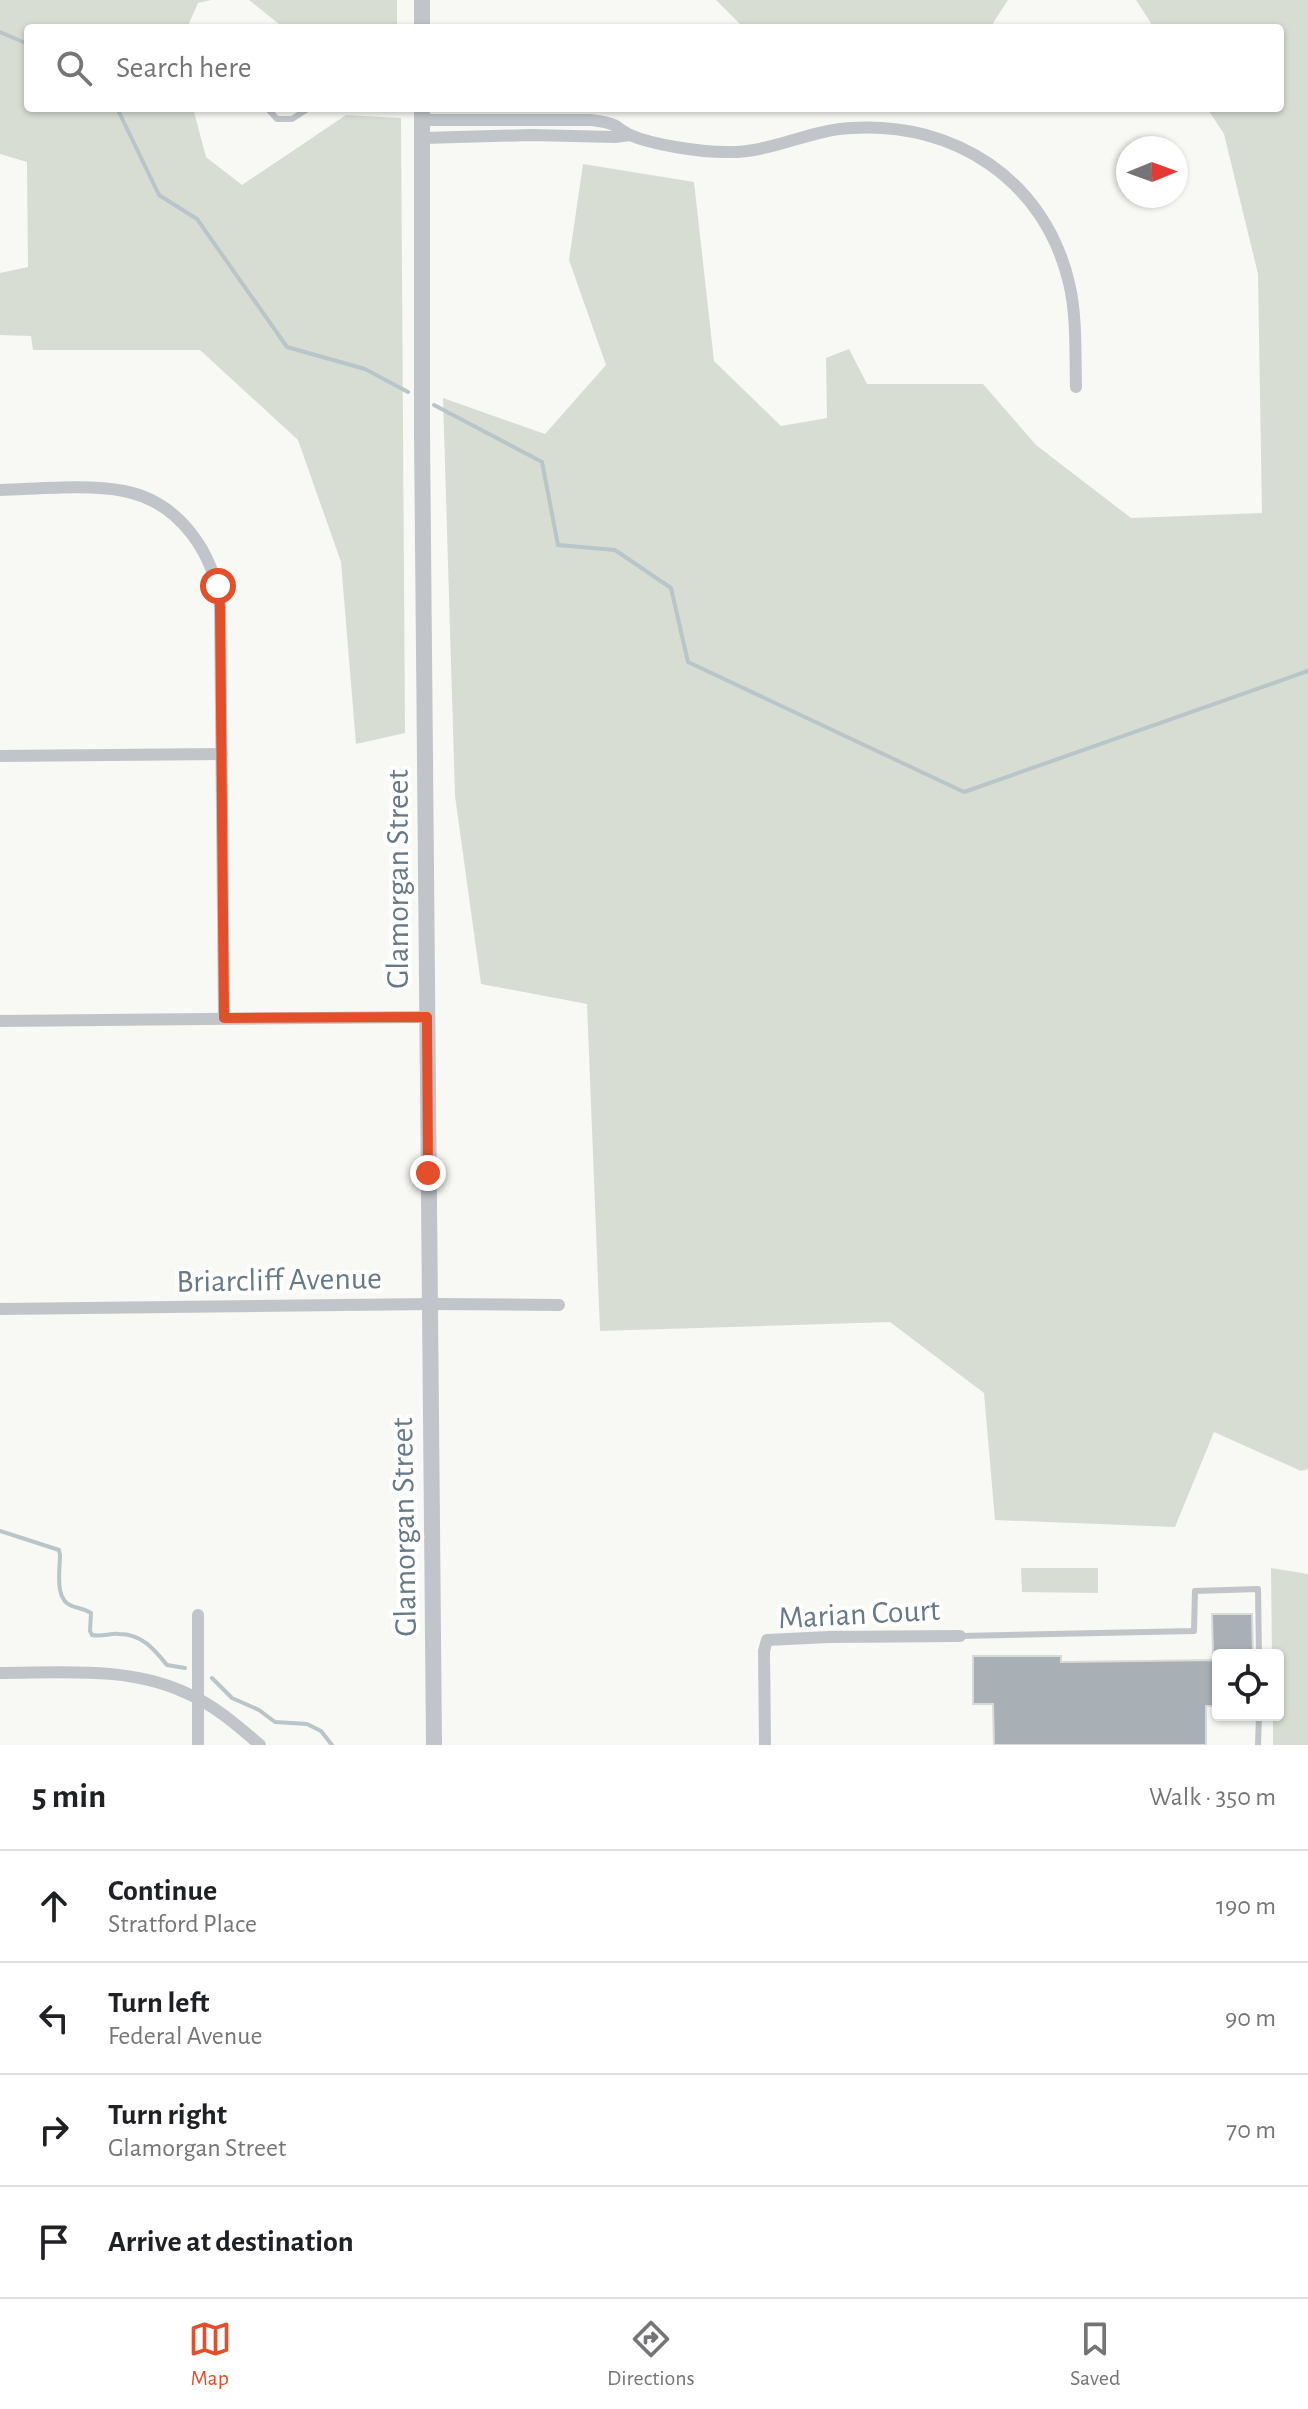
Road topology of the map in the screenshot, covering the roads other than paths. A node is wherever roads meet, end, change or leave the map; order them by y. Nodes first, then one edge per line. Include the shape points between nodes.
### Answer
1 (422, 0) edge
2 (422, 24) edge
3 (271, 112) edge
4 (302, 112) edge
5 (422, 114) edge
6 (531, 120) junction
7 (531, 135) junction
8 (630, 135) junction
9 (423, 138) junction
10 (1076, 387) dead end
11 (0, 490) edge
12 (222, 754) junction
13 (0, 756) edge
14 (427, 1017) junction
15 (224, 1018) junction
16 (0, 1021) edge
17 (430, 1304) junction
18 (559, 1305) dead end
19 (0, 1309) edge
20 (198, 1615) dead end
21 (960, 1636) joint
22 (1259, 1649) edge
23 (0, 1673) edge
24 (198, 1699) junction
25 (1259, 1721) edge
26 (198, 1745) edge
27 (260, 1745) edge
28 (434, 1745) edge
29 (765, 1745) edge
30 (1258, 1745) edge

1 - 2 street
3 - 4 lane via 287,120
5 - 6 street
5 - 9 street, Glamorgan Street
6 - 7 street
6 - 8 street via 590,120
7 - 8 street
7 - 9 street
8 - 10 street via 727,153 847,128 879,127 915,131 966,149 1017,189 1056,243 1072,296
9 - 14 street, Glamorgan Street
11 - 12 street via 125,491 155,502 188,529 212,566 218,586
12 - 13 street
12 - 15 street
14 - 15 street
14 - 17 street, Glamorgan Street
15 - 16 street
17 - 18 street, Briarcliff Avenue
17 - 19 street, Briarcliff Avenue
17 - 28 street, Glamorgan Street
20 - 24 street
21 - 22 lane via 1194,1631 1195,1591 1258,1589
21 - 29 street, Marian Court via 767,1640
23 - 24 street via 133,1677
24 - 26 street
24 - 27 street
25 - 30 lane

